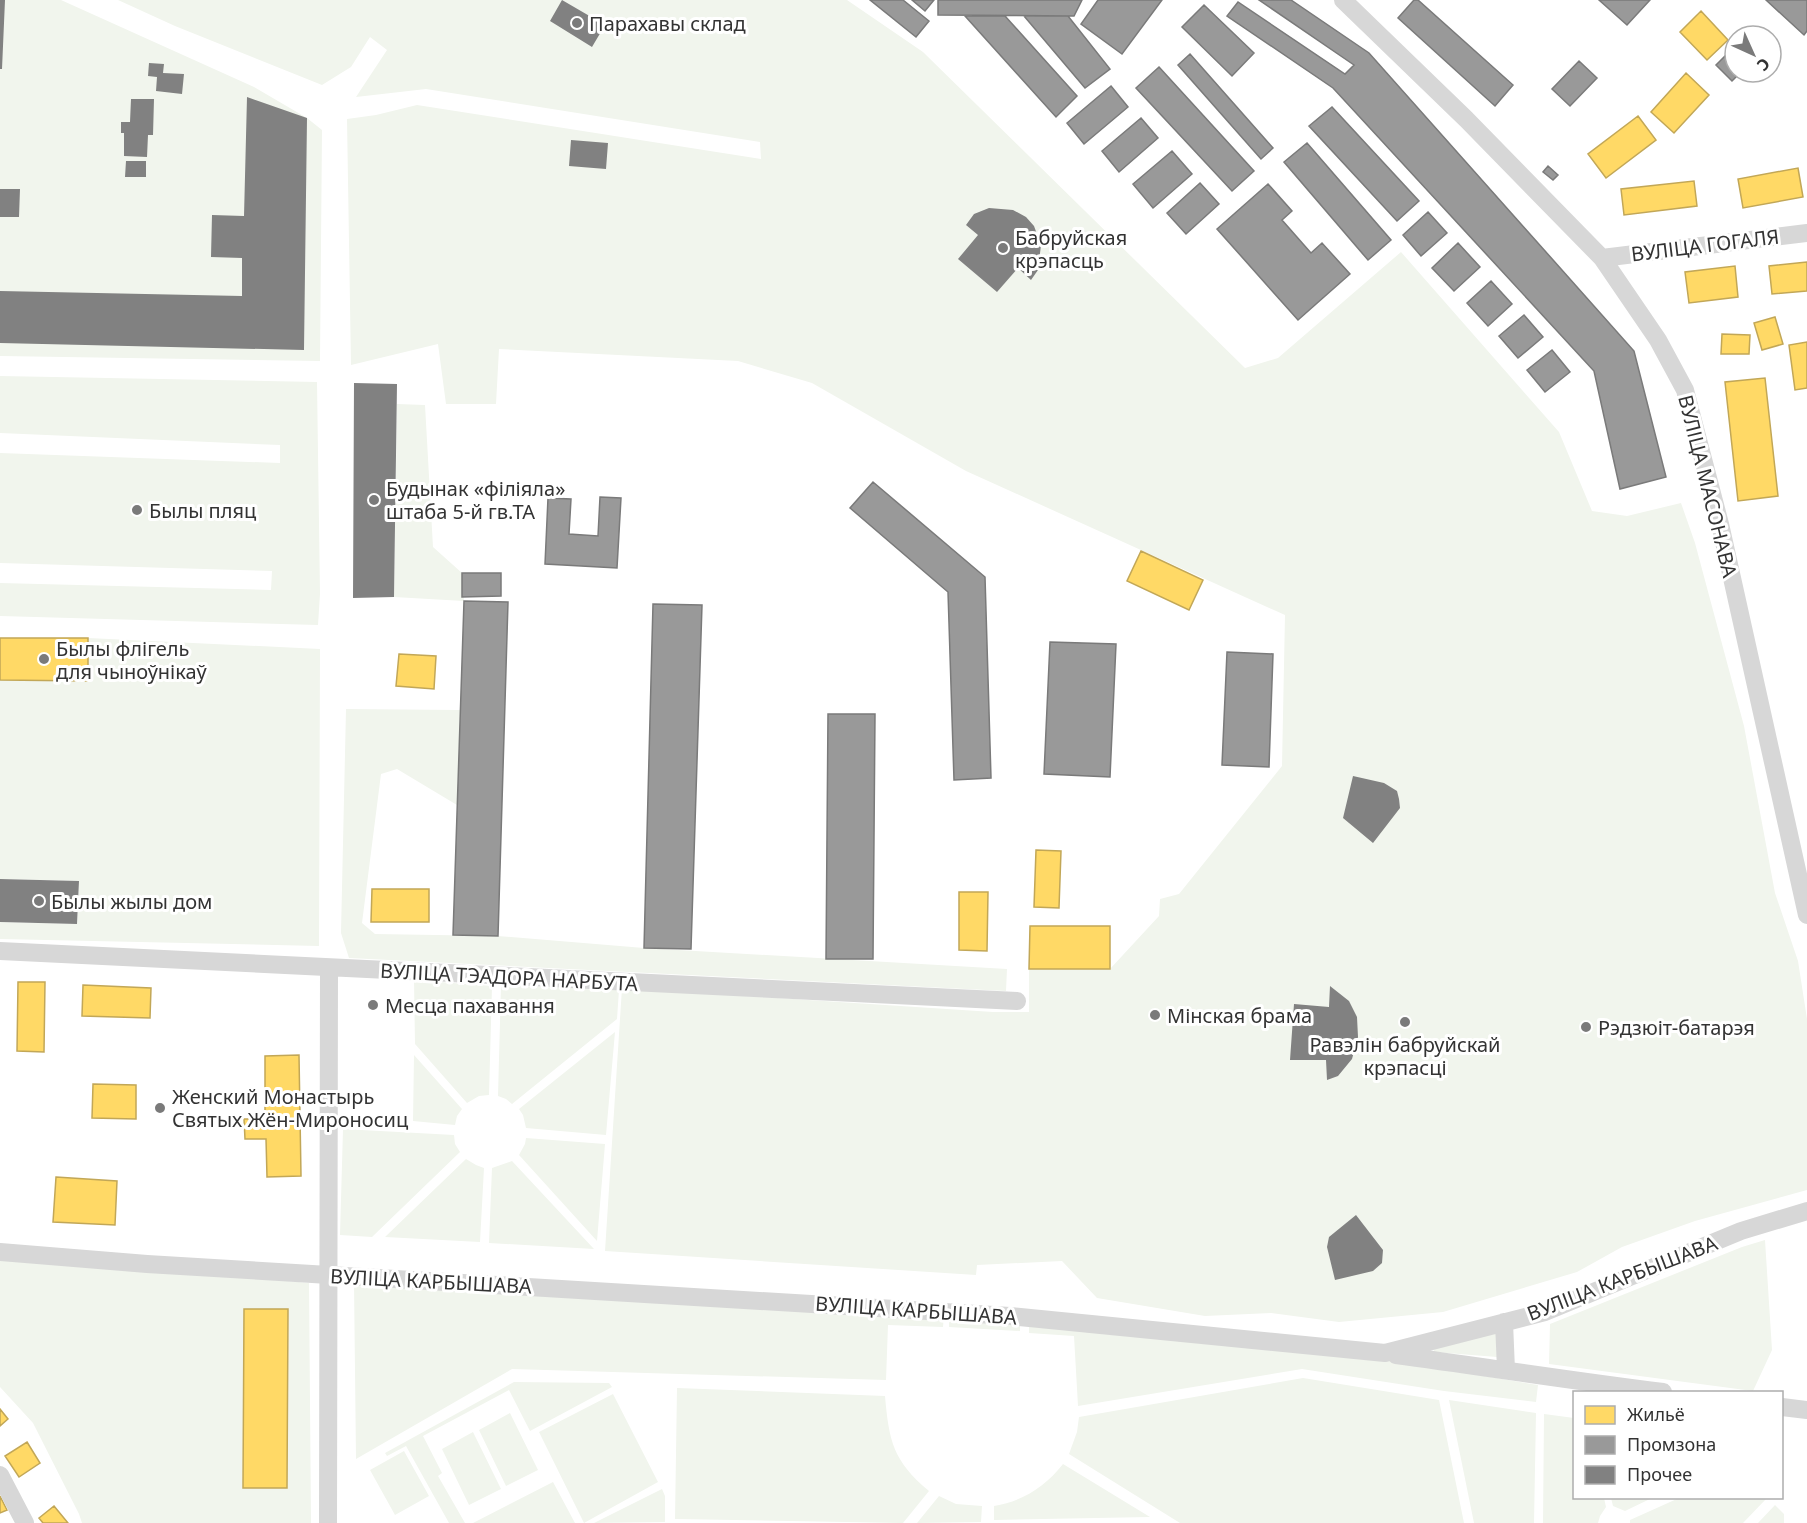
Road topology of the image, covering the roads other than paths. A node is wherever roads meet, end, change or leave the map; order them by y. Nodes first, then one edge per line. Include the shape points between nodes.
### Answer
1 (1343, 0) edge
2 (1807, 233) edge
3 (1602, 258) junction
4 (1799, 839) edge
5 (1807, 915) edge
6 (0, 951) edge
7 (329, 968) junction
8 (1017, 1001) dead end
9 (1807, 1211) edge
10 (0, 1252) edge
11 (329, 1275) junction
12 (1504, 1322) junction
13 (1385, 1353) junction
14 (1506, 1370) junction
15 (1655, 1391) edge
16 (1783, 1407) edge
17 (1807, 1410) edge
18 (0, 1475) edge
19 (25, 1523) edge
20 (328, 1523) edge

1 - 3 street, ВУЛІЦА МАСОНАВА
2 - 3 street, ВУЛІЦА ГОГАЛЯ
3 - 4 street, ВУЛІЦА МАСОНАВА via 1658,340 1685,390
4 - 5 street, ВУЛІЦА МАСОНАВА
6 - 7 street, ВУЛІЦА ТЭАДОРА НАРБУТА
7 - 8 street, ВУЛІЦА ТЭАДОРА НАРБУТА
7 - 11 street
9 - 12 street, ВУЛІЦА КАРБЫШАВА via 1741,1231 1545,1312
10 - 11 street, ВУЛІЦА КАРБЫШАВА
11 - 13 street, ВУЛІЦА КАРБЫШАВА via 1010,1316
11 - 20 street
12 - 13 street, ВУЛІЦА КАРБЫШАВА
12 - 14 street
13 - 14 street
14 - 15 street
16 - 17 street
18 - 19 street

